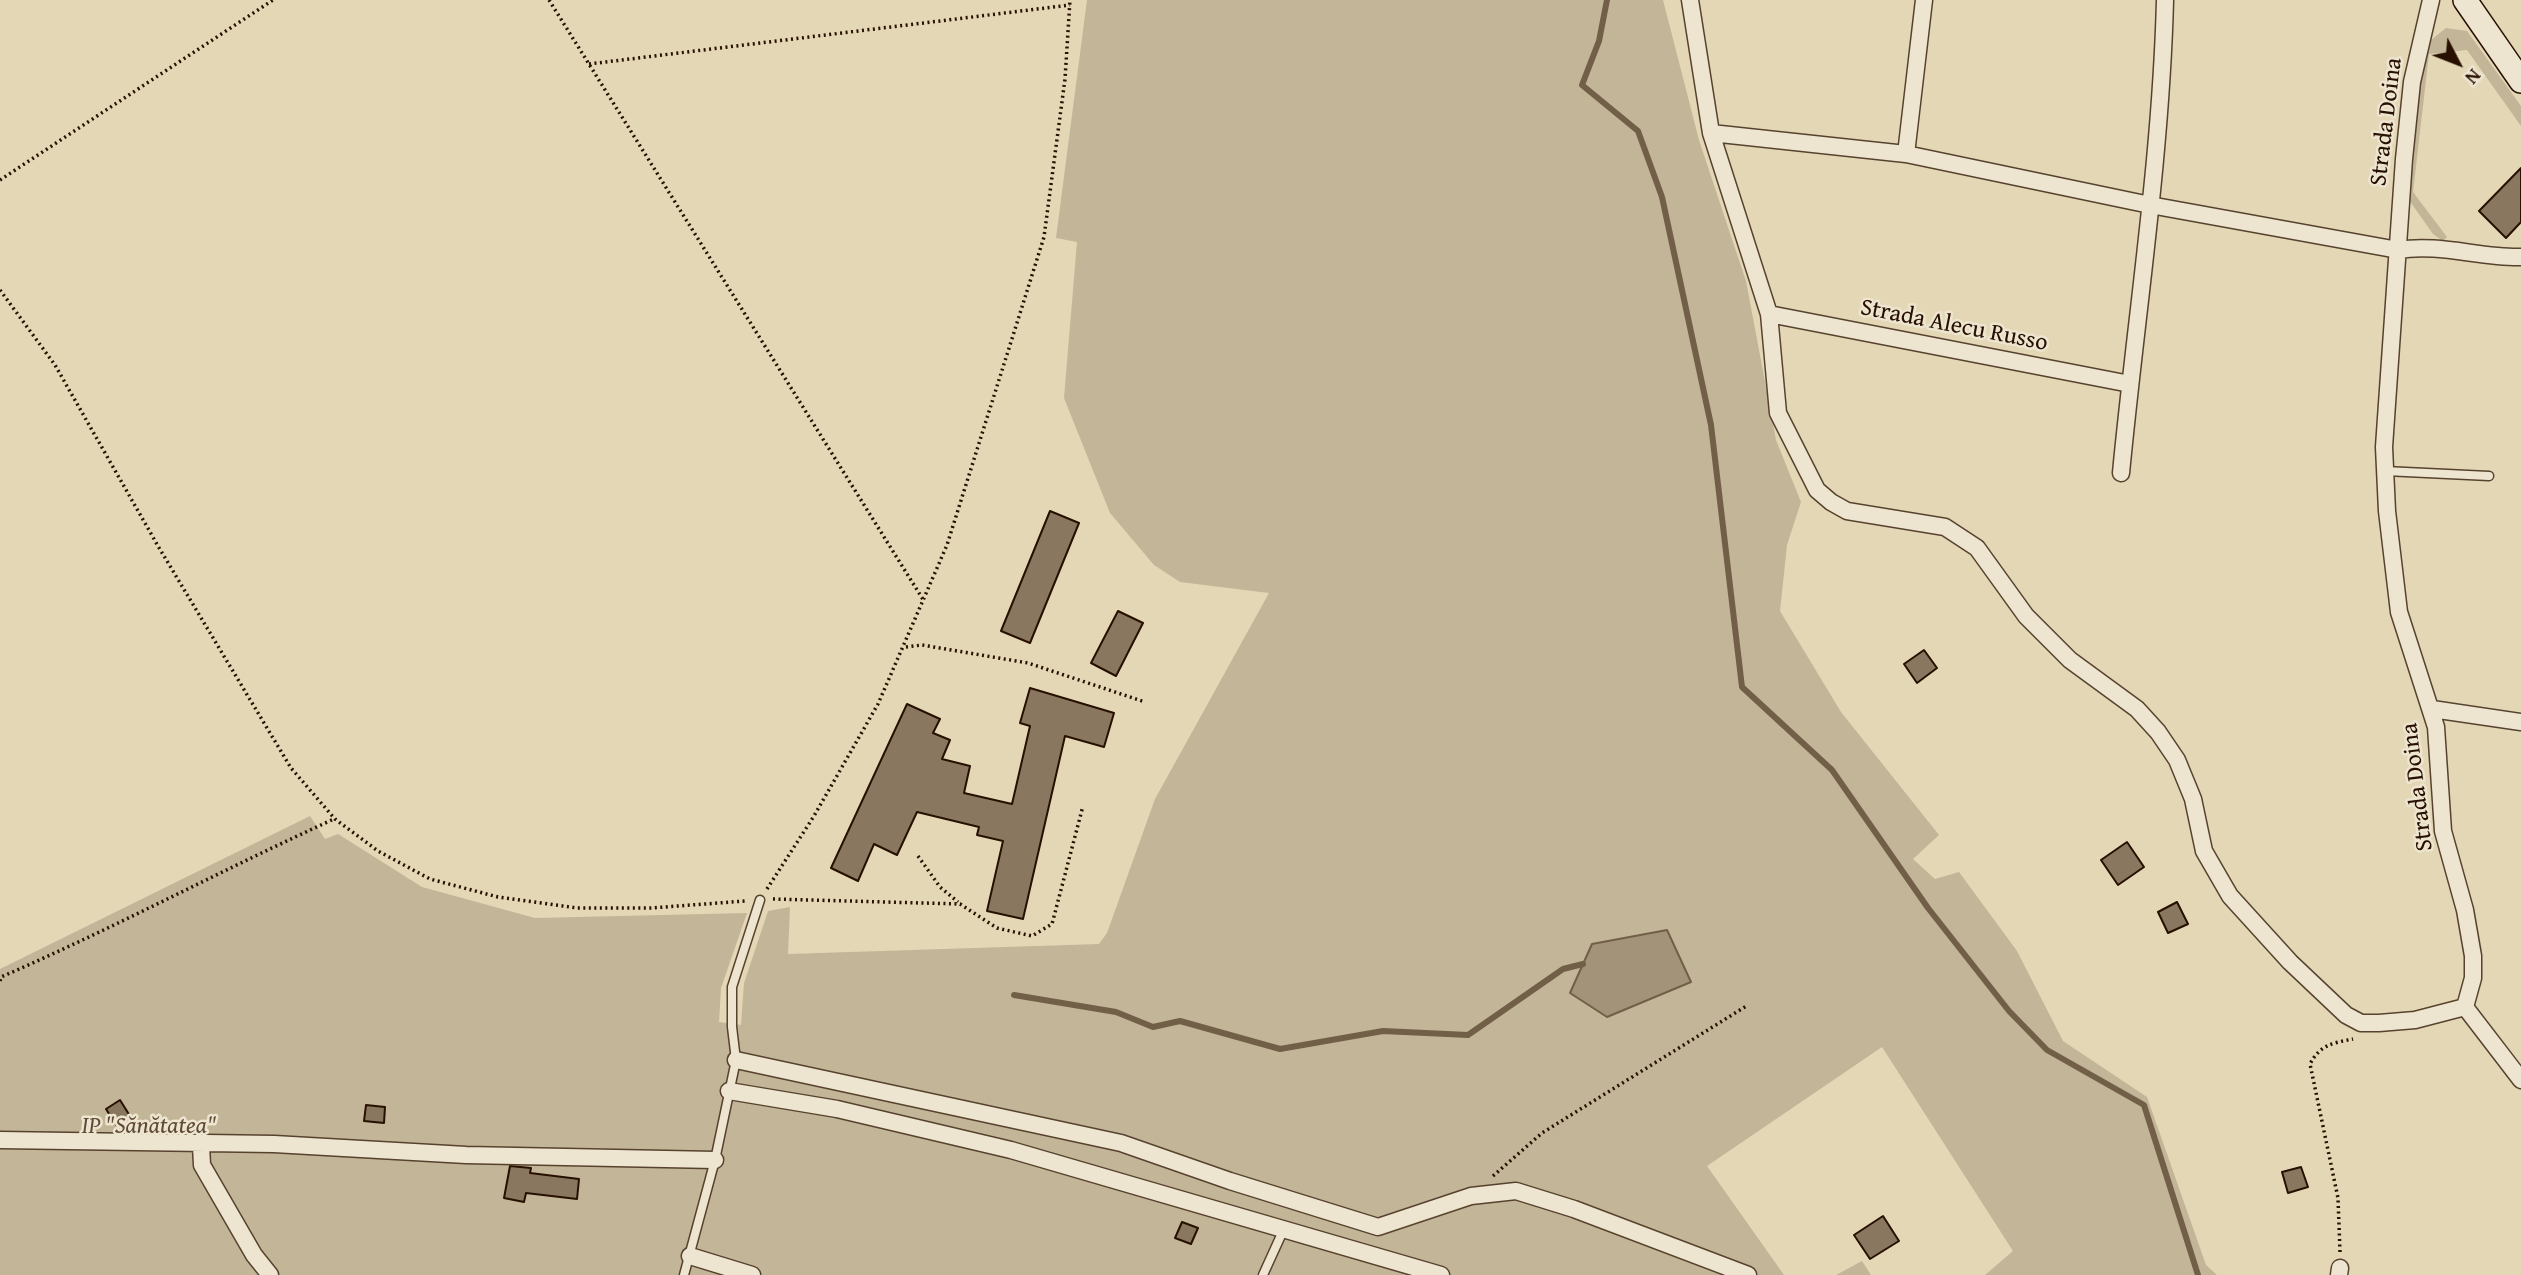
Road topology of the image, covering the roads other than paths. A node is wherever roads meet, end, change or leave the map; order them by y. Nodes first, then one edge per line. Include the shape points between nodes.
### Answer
1 (1689, 0) edge
2 (1924, 0) edge
3 (2165, 0) edge
4 (2431, 0) edge
5 (2465, 0) edge
6 (2521, 81) edge
7 (1710, 133) junction
8 (1906, 154) junction
9 (2150, 205) junction
10 (2398, 250) junction
11 (2521, 257) edge
12 (1769, 314) junction
13 (2130, 384) junction
14 (2385, 471) junction
15 (2121, 474) dead end
16 (2489, 476) dead end
17 (2432, 709) junction
18 (2521, 722) edge
19 (760, 900) road end
20 (2465, 1007) junction
21 (736, 1060) junction
22 (2521, 1080) edge
23 (729, 1091) junction
24 (0, 1140) edge
25 (201, 1145) junction
26 (715, 1160) junction
27 (1283, 1231) junction
28 (690, 1256) junction
29 (270, 1275) edge
30 (684, 1275) edge
31 (752, 1275) edge
32 (1263, 1275) edge
33 (1441, 1275) edge
34 (1748, 1275) edge

1 - 7 street
2 - 8 street
3 - 9 street
4 - 10 street, Strada Doina via 2412,82
5 - 6 street
7 - 8 street
7 - 12 street
8 - 9 street
9 - 10 street
9 - 13 street
10 - 11 street via 2415,247 2490,258
10 - 14 street, Strada Doina
12 - 13 street, Strada Alecu Russo
12 - 20 street via 1778,413 1817,490 1847,511 1945,527 1977,548 2026,616 2070,660 2137,709 2158,732 2178,760 2208,860 2244,912 2290,962 2346,1015 2361,1023 2415,1020
13 - 15 street
14 - 16 lane
14 - 17 street, Strada Doina via 2399,612
17 - 18 street
17 - 20 street, Strada Doina via 2443,831 2473,956
19 - 21 lane via 732,987
20 - 22 street
21 - 23 lane
21 - 34 street via 1121,1143 1378,1227 1471,1196 1516,1191
23 - 26 lane
23 - 27 street via 837,1109 1011,1150
24 - 25 street
25 - 26 street
25 - 29 street via 202,1165
26 - 28 lane
27 - 32 lane
27 - 33 street
28 - 30 lane
28 - 31 street

